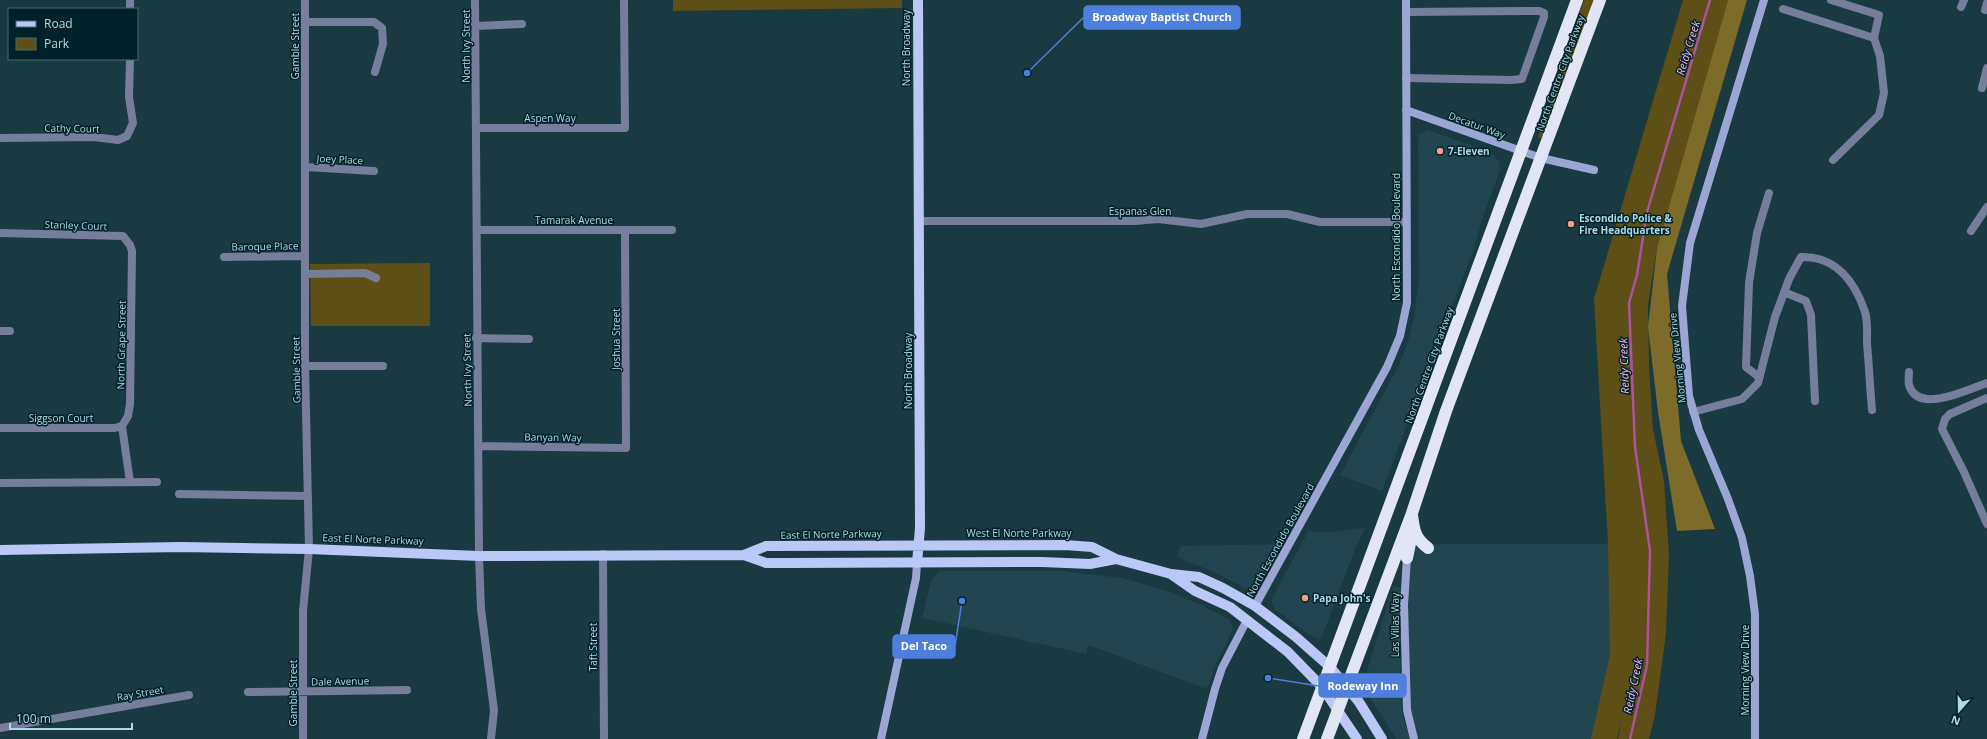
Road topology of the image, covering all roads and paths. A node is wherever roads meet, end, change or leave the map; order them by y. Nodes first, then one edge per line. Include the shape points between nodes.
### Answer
1 (305, 0) edge
2 (475, 0) edge
3 (624, 0) edge
4 (918, 0) edge
5 (1406, 0) edge
6 (1577, 0) edge
7 (1600, 0) edge
8 (1764, 0) edge
9 (1831, 0) edge
10 (1782, 9) dead end
11 (1406, 12) junction
12 (305, 22) junction
13 (522, 24) dead end
14 (476, 26) junction
15 (1874, 38) junction
16 (130, 60) edge
17 (1987, 68) edge
18 (376, 72) dead end
19 (1406, 78) junction
20 (1982, 88) dead end
21 (1406, 110) junction
22 (476, 128) junction
23 (0, 138) edge
24 (1521, 152) junction
25 (1541, 158) junction
26 (1833, 160) dead end
27 (306, 167) junction
28 (1594, 170) dead end
29 (374, 171) dead end
30 (1769, 193) dead end
31 (1987, 207) edge
32 (919, 221) junction
33 (1406, 222) junction
34 (477, 230) junction
35 (625, 230) junction
36 (672, 230) dead end
37 (1971, 231) dead end
38 (0, 233) edge
39 (305, 256) junction
40 (224, 257) dead end
41 (132, 262) joint
42 (305, 274) junction
43 (376, 278) dead end
44 (1784, 292) junction
45 (0, 331) edge
46 (10, 331) dead end
47 (476, 338) junction
48 (529, 339) dead end
49 (305, 366) junction
50 (383, 366) dead end
51 (1909, 372) dead end
52 (1760, 377) junction
53 (1987, 383) edge
54 (1987, 398) edge
55 (1815, 401) dead end
56 (1872, 410) dead end
57 (1694, 412) junction
58 (122, 426) junction
59 (0, 428) edge
60 (478, 446) junction
61 (626, 448) joint
62 (130, 482) junction
63 (157, 482) dead end
64 (0, 483) edge
65 (179, 494) dead end
66 (308, 496) junction
67 (1412, 513) junction
68 (1987, 524) edge
69 (1414, 529) junction
70 (919, 545) junction
71 (1428, 548) dead end
72 (309, 549) junction
73 (0, 550) edge
74 (603, 554) junction
75 (744, 555) junction
76 (479, 556) junction
77 (1407, 558) joint
78 (1116, 559) junction
79 (917, 563) junction
80 (1171, 574) junction
81 (1255, 606) junction
82 (1247, 620) junction
83 (1330, 667) junction
84 (1346, 686) junction
85 (1322, 687) junction
86 (407, 690) dead end
87 (248, 692) dead end
88 (302, 692) junction
89 (189, 695) dead end
90 (1338, 709) junction
91 (0, 728) edge
92 (303, 739) edge
93 (491, 739) edge
94 (604, 739) edge
95 (881, 739) edge
96 (1202, 739) edge
97 (1303, 739) edge
98 (1326, 739) edge
99 (1357, 739) edge
100 (1382, 739) edge
101 (1414, 739) edge
102 (1755, 739) edge

1 - 12 street, Gamble Street
2 - 14 street, North Ivy Street
3 - 22 street, Aspen Way via 625,128
4 - 32 main road, North Broadway
5 - 11 street, North Escondido Boulevard
6 - 24 highway, North Centre City Parkway
7 - 25 highway, North Centre City Parkway
8 - 57 street, Morning View Drive via 1690,243 1682,306 1689,396
9 - 15 street via 1879,15
10 - 15 street
11 - 19 street, North Escondido Boulevard
11 - 19 street via 1539,10 1544,13 1544,17 1522,79
12 - 18 street via 374,22 382,28 383,44
12 - 27 street, Gamble Street
13 - 14 street
14 - 22 street, North Ivy Street
15 - 26 street via 1880,56 1884,93 1879,115
16 - 23 street, Cathy Court via 129,97 133,123 127,136 118,140 94,137
17 - 20 street
19 - 21 street, North Escondido Boulevard
21 - 24 street, Decatur Way
21 - 33 street, North Escondido Boulevard
22 - 34 street, North Ivy Street
24 - 25 street, Decatur Way
24 - 83 highway, North Centre City Parkway
25 - 28 street, Decatur Way
25 - 67 highway, North Centre City Parkway via 1446,411
27 - 29 street, Joey Place
27 - 39 street, Gamble Street
30 - 52 street via 1757,233 1748,290 1746,367
31 - 37 street
32 - 33 street, Espanas Glen via 1158,219 1201,224 1247,214 1287,214 1320,222
32 - 70 main road, North Broadway
33 - 81 street, North Escondido Boulevard via 1407,303 1400,336 1387,367
34 - 35 street, Tamarak Avenue
34 - 47 street, North Ivy Street
35 - 36 street, Tamarak Avenue
35 - 61 street, Joshua Street
38 - 41 street, Stanley Court via 123,236 130,244
39 - 40 street, Baroque Place
39 - 42 street, Gamble Street
41 - 58 street, North Grape Street via 130,404 128,416
42 - 43 street via 365,273
42 - 49 street, Gamble Street
44 - 52 street
44 - 55 street via 1806,301 1812,315
44 - 56 street via 1801,257 1824,259 1840,270 1854,287 1865,314
45 - 46 street
47 - 48 street
47 - 60 street, North Ivy Street
49 - 50 street
49 - 66 street, Gamble Street
51 - 53 street via 1909,385 1916,395 1930,400 1943,399
52 - 57 street via 1751,392 1742,399
54 - 68 street via 1950,414 1945,419 1942,429
57 - 102 street, Morning View Drive via 1742,538 1750,576 1755,614
58 - 59 street, Siggson Court
58 - 62 street
60 - 61 street, Banyan Way
60 - 76 street, North Ivy Street
62 - 63 street
62 - 64 street
65 - 66 street
66 - 72 street, Gamble Street
67 - 69 highway
67 - 84 highway, North Centre City Parkway
69 - 71 highway via 1418,540
69 - 77 highway
70 - 75 main road, East El Norte Parkway via 766,546
70 - 78 main road, West El Norte Parkway via 1065,545 1092,547
70 - 79 main road, North Broadway
72 - 73 main road, East El Norte Parkway via 180,547
72 - 76 main road, East El Norte Parkway
72 - 88 street, Gamble Street via 303,611
74 - 75 main road, East El Norte Parkway
74 - 76 main road, East El Norte Parkway
74 - 94 street, Taft Street
75 - 79 main road, East El Norte Parkway via 766,563
76 - 93 street, North Ivy Street via 481,609 494,710
77 - 101 street, Las Villas Way via 1404,604 1407,710
78 - 79 main road, West El Norte Parkway via 1090,564
78 - 80 main road, West El Norte Parkway
79 - 95 street, North Broadway
80 - 81 main road, West El Norte Parkway via 1199,577
80 - 82 main road, West El Norte Parkway via 1195,591 1230,607
81 - 83 main road, West El Norte Parkway
82 - 85 main road, West El Norte Parkway via 1288,652
82 - 96 street via 1222,668
83 - 84 main road, West El Norte Parkway
83 - 85 highway, North Centre City Parkway
84 - 90 highway, North Centre City Parkway
84 - 100 main road, West El Norte Parkway
85 - 90 main road, West El Norte Parkway
85 - 97 highway, North Centre City Parkway
86 - 88 street, Dale Avenue
87 - 88 street, Dale Avenue
88 - 92 street, Gamble Street
89 - 91 street, Ray Street
90 - 98 highway, North Centre City Parkway
90 - 99 main road, West El Norte Parkway

